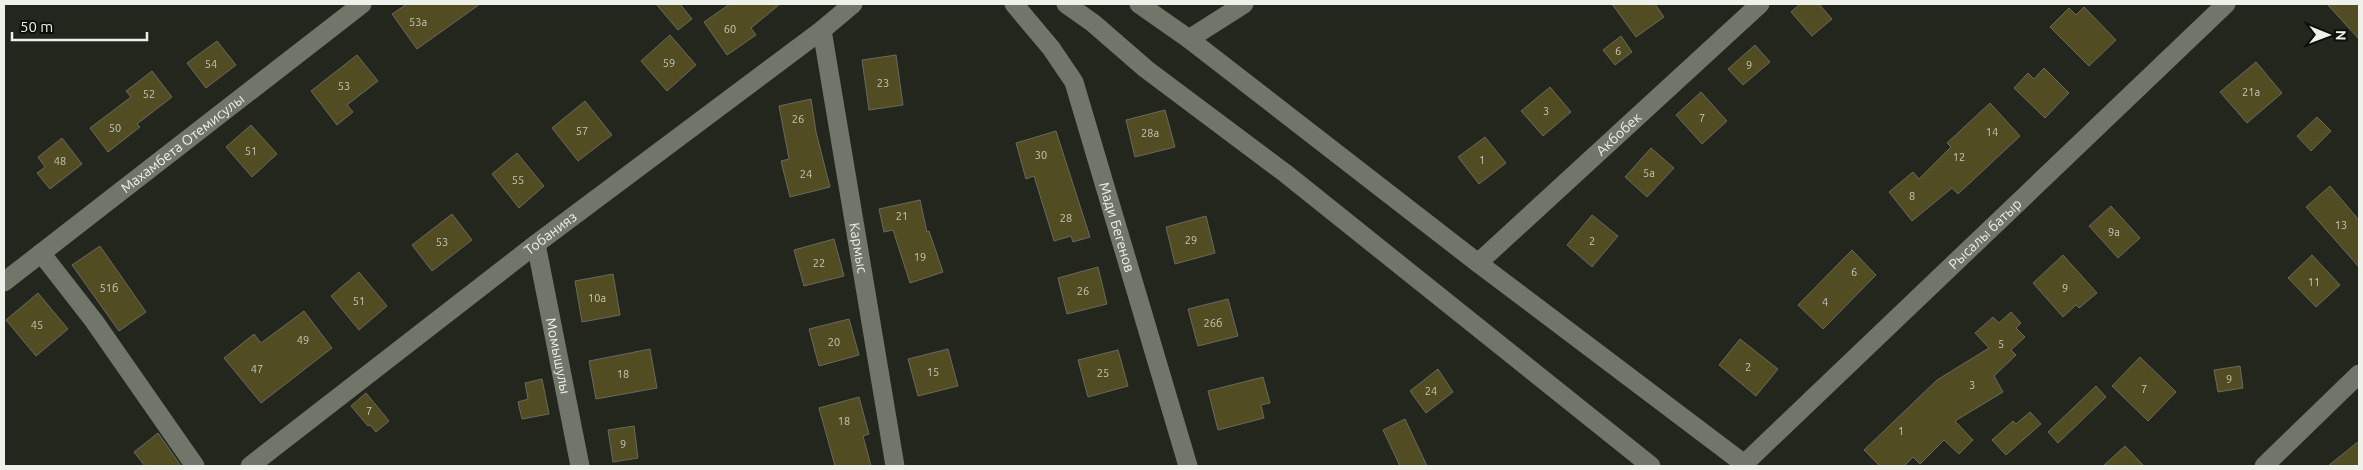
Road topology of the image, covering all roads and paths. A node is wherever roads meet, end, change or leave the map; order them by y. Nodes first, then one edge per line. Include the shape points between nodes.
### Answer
1 (362, 4) edge
2 (853, 4) edge
3 (1014, 4) edge
4 (1066, 4) edge
5 (1139, 4) edge
6 (1244, 4) edge
7 (1760, 4) edge
8 (2226, 4) edge
9 (822, 30) junction
10 (1189, 40) junction
11 (536, 244) junction
12 (41, 252) junction
13 (1478, 263) junction
14 (4, 282) edge
15 (2359, 374) edge
16 (195, 466) edge
17 (250, 466) edge
18 (580, 466) edge
19 (895, 466) edge
20 (1188, 466) edge
21 (1651, 466) edge
22 (1745, 466) edge
23 (2264, 466) edge

1 - 12 street, Махамбета Отемисулы
2 - 9 street, Тобанияз
3 - 20 street, Мади Бегенов via 1074,82
4 - 21 street via 1146,69 1285,173
5 - 10 street
6 - 10 street
7 - 13 street, Акбобек
8 - 22 street, Рысалы батыр
9 - 11 street, Тобанияз
9 - 19 street, Кармыс
10 - 13 street
11 - 17 street, Тобанияз
11 - 18 street, Момышулы
12 - 14 street, Махамбета Отемисулы
12 - 16 street via 94,321
13 - 22 street
15 - 23 street

